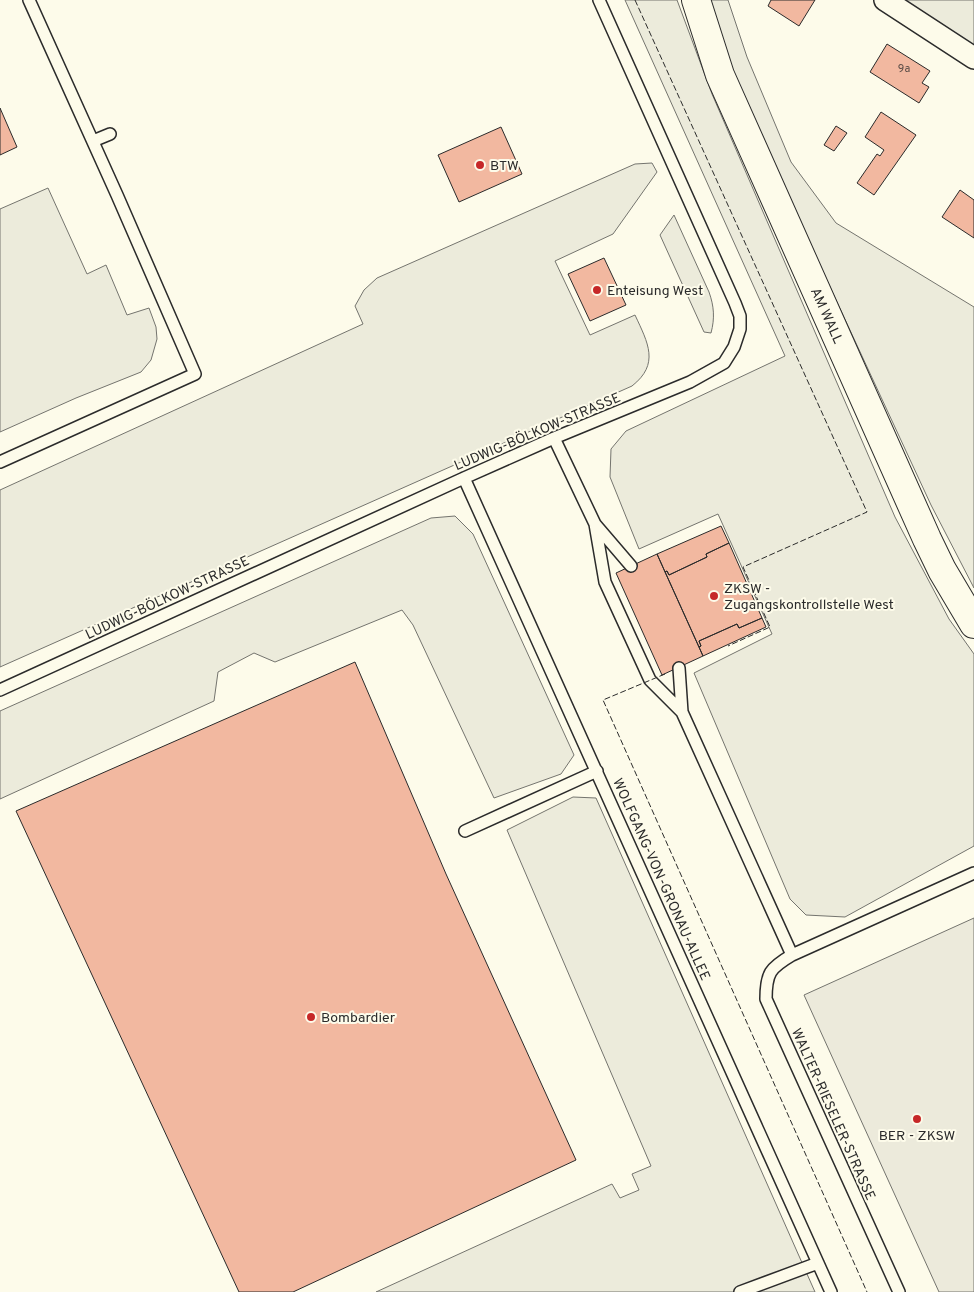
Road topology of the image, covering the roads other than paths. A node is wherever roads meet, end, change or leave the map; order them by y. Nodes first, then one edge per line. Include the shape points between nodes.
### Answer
1 (29, 0) edge
2 (599, 0) edge
3 (696, 0) edge
4 (885, 0) edge
5 (974, 58) edge
6 (110, 134) dead end
7 (93, 141) junction
8 (554, 438) junction
9 (0, 462) edge
10 (464, 478) junction
11 (595, 524) junction
12 (631, 566) dead end
13 (974, 624) edge
14 (679, 668) dead end
15 (0, 690) edge
16 (682, 712) junction
17 (597, 771) junction
18 (465, 831) dead end
19 (974, 873) edge
20 (792, 955) junction
21 (818, 1264) junction
22 (740, 1292) edge
23 (831, 1292) edge
24 (899, 1292) edge

1 - 7 lane
2 - 8 lane, LUDWIG-BÖLKOW-STRASSE via 726,278 740,316 740,329 724,363 690,382
3 - 13 street, AM WALL via 727,92 927,539
4 - 5 street
6 - 7 lane
7 - 9 lane via 195,374
8 - 10 lane, LUDWIG-BÖLKOW-STRASSE
8 - 11 lane
10 - 15 lane, LUDWIG-BÖLKOW-STRASSE
10 - 17 lane, WOLFGANG-VON-GRONAU-ALLEE
11 - 12 lane
11 - 16 lane via 605,582 650,680
14 - 16 lane
16 - 20 lane
17 - 18 lane
17 - 21 lane, WOLFGANG-VON-GRONAU-ALLEE
19 - 20 lane, WALTER-RIESELER-STRASSE
20 - 24 lane, WALTER-RIESELER-STRASSE via 776,964 766,980 766,999
21 - 22 lane
21 - 23 lane, WOLFGANG-VON-GRONAU-ALLEE

